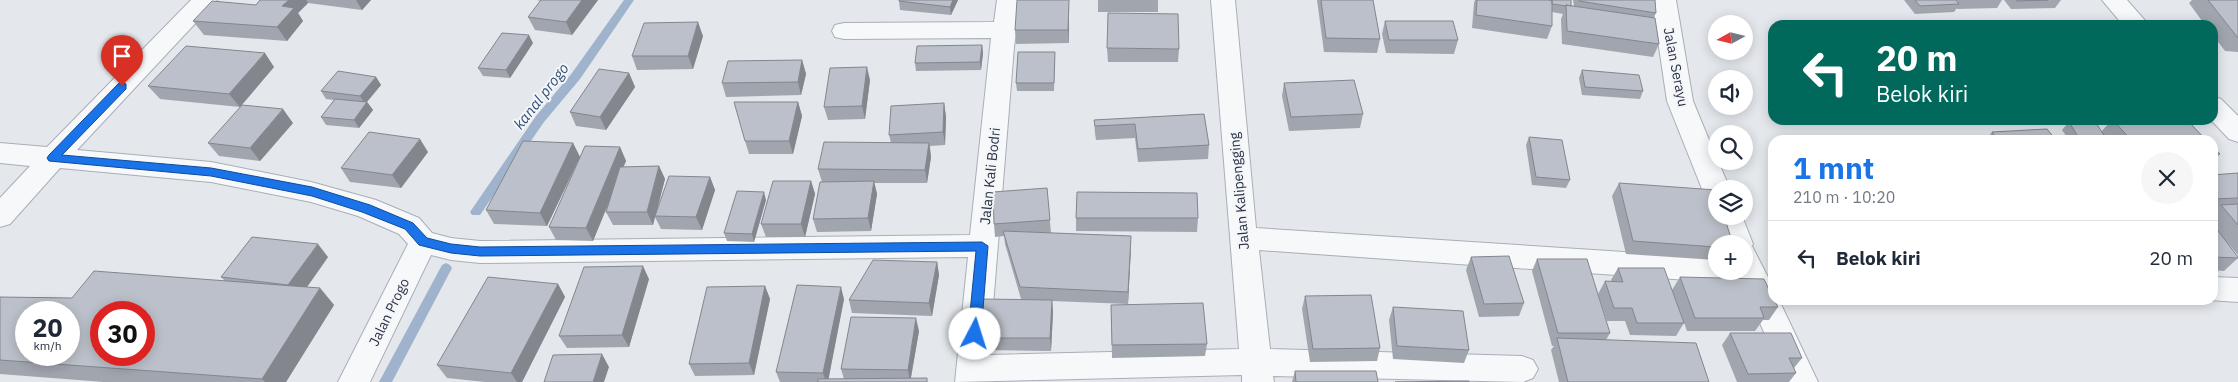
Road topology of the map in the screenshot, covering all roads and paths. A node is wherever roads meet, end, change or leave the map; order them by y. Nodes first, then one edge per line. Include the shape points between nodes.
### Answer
1 (205, 0) edge
2 (1009, 0) edge
3 (1223, 0) edge
4 (1664, 0) edge
5 (2114, 0) edge
6 (2132, 20) edge
7 (1005, 30) junction
8 (844, 31) dead end
9 (2218, 111) edge
10 (2238, 132) edge
11 (0, 153) edge
12 (53, 158) junction
13 (1712, 180) edge
14 (0, 216) edge
15 (1243, 238) junction
16 (423, 242) junction
17 (982, 246) junction
18 (1708, 269) edge
19 (1753, 275) edge
20 (2218, 289) edge
21 (2238, 290) edge
22 (1522, 369) dead end
23 (1257, 372) edge
24 (971, 376) edge
25 (354, 382) edge
26 (1802, 382) edge

1 - 12 street
2 - 7 street, Jalan Kali Bodri
3 - 15 street, Jalan Kalipengging
4 - 13 street, Jalan Serayu via 1680,101
5 - 6 street
7 - 8 street
7 - 17 street, Jalan Kali Bodri
9 - 10 street
11 - 12 street
12 - 14 street
12 - 16 street via 211,172 312,192 366,208 409,226
15 - 18 street
15 - 23 street, Jalan Kalipengging
16 - 17 street via 480,252
16 - 25 street, Jalan Progo
17 - 24 street, Jalan Kali Bodri
19 - 26 street
20 - 21 street
22 - 23 street
23 - 24 street

